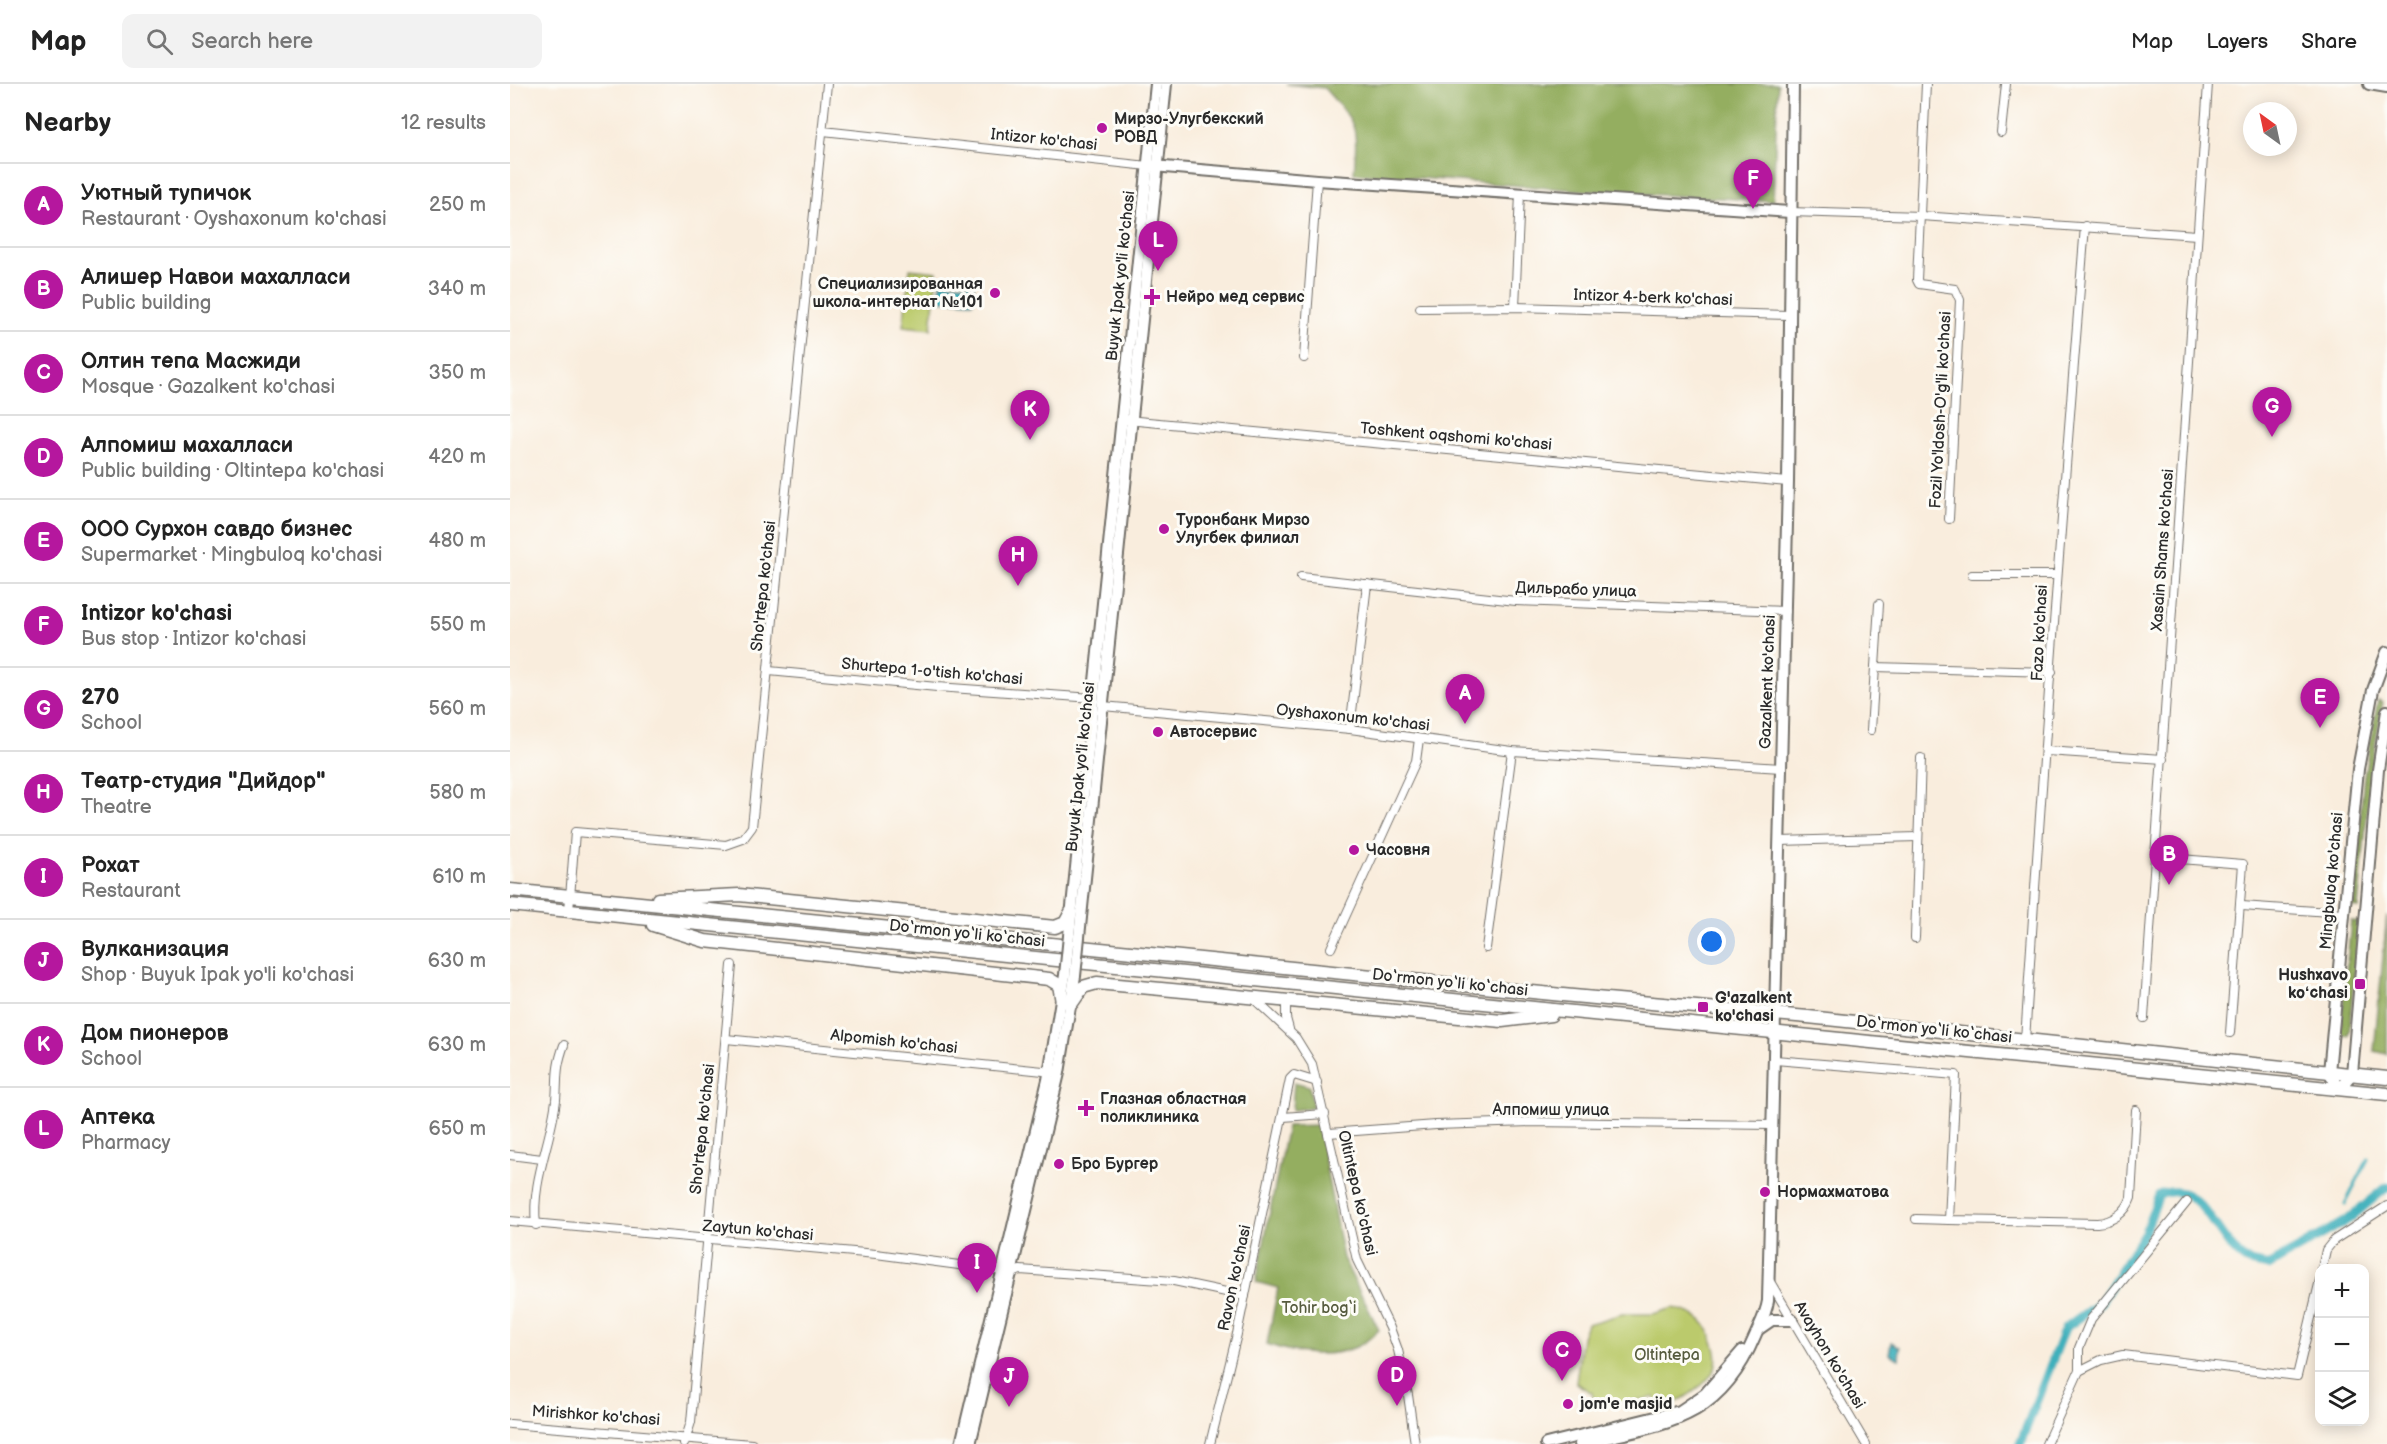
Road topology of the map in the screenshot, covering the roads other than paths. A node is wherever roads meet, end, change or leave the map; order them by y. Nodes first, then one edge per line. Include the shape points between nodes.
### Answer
1 (827, 84) edge
2 (1156, 84) edge
3 (1166, 84) edge
4 (1793, 84) edge
5 (1926, 84) edge
6 (2006, 84) edge
7 (2208, 84) edge
8 (2369, 84) edge
9 (2387, 87) edge
10 (823, 131) junction
11 (2001, 132) dead end
12 (1153, 166) junction
13 (1317, 180) junction
14 (1520, 194) junction
15 (1790, 212) junction
16 (1921, 216) junction
17 (2085, 226) junction
18 (2197, 235) junction
19 (1515, 307) junction
20 (1420, 308) dead end
21 (1789, 315) junction
22 (1304, 358) dead end
23 (1127, 420) junction
24 (1788, 482) junction
25 (1948, 519) dead end
26 (1972, 575) dead end
27 (2057, 575) junction
28 (1301, 577) dead end
29 (1367, 584) junction
30 (1879, 604) dead end
31 (1786, 611) junction
32 (2387, 652) edge
33 (1875, 667) junction
34 (769, 671) junction
35 (2052, 672) junction
36 (2376, 682) junction
37 (2387, 685) edge
38 (1098, 702) junction
39 (2387, 711) edge
40 (1350, 729) junction
41 (1871, 730) dead end
42 (1419, 739) junction
43 (1512, 751) junction
44 (2046, 751) junction
45 (1921, 758) dead end
46 (2163, 759) junction
47 (1781, 768) junction
48 (1917, 837) junction
49 (1780, 841) junction
50 (2155, 857) junction
51 (510, 890) edge
52 (570, 896) junction
53 (624, 902) junction
54 (510, 905) edge
55 (2242, 906) junction
56 (569, 911) junction
57 (1071, 912) junction
58 (2344, 913) junction
59 (2365, 915) junction
60 (623, 916) junction
61 (1074, 937) junction
62 (1915, 938) dead end
63 (1331, 948) dead end
64 (1486, 948) dead end
65 (732, 965) dead end
66 (1254, 999) junction
67 (1067, 1002) junction
68 (1287, 1002) junction
69 (1573, 1012) junction
70 (1776, 1014) junction
71 (2144, 1018) dead end
72 (1776, 1031) junction
73 (1292, 1033) junction
74 (2230, 1033) dead end
75 (726, 1039) junction
76 (2025, 1041) junction
77 (564, 1045) dead end
78 (1775, 1060) junction
79 (1054, 1072) junction
80 (2329, 1072) junction
81 (2352, 1074) junction
82 (2386, 1078) edge
83 (1317, 1082) junction
84 (2339, 1089) junction
85 (2385, 1094) edge
86 (2136, 1110) dead end
87 (1325, 1114) junction
88 (1283, 1117) junction
89 (1773, 1125) junction
90 (1329, 1132) junction
91 (510, 1155) edge
92 (542, 1159) junction
93 (2187, 1202) dead end
94 (2387, 1206) edge
95 (1916, 1219) dead end
96 (1949, 1220) junction
97 (510, 1221) edge
98 (536, 1225) junction
99 (705, 1240) junction
100 (2323, 1264) edge
101 (1008, 1272) junction
102 (1769, 1280) junction
103 (1245, 1296) junction
104 (2315, 1297) edge
105 (1792, 1320) junction
106 (1755, 1334) junction
107 (2079, 1371) junction
108 (510, 1424) edge
109 (1593, 1437) junction
110 (685, 1441) edge
111 (752, 1444) edge
112 (961, 1444) edge
113 (970, 1444) edge
114 (1210, 1444) edge
115 (1414, 1444) edge
116 (1546, 1444) edge
117 (1580, 1444) edge
118 (1866, 1444) edge
119 (2046, 1444) edge

1 - 10 street, Sho'rtepa ko'chasi
2 - 12 main road, Buyuk Ipak yo'li ko'chasi
3 - 12 main road, Buyuk Ipak yo'li ko'chasi
4 - 15 main road, Gazalkent ko'chasi
5 - 16 street, Fozil Yo'ldosh-O'g'li ko'chasi
6 - 11 street
7 - 18 street, Xasain Shams ko'chasi
8 - 9 main road
10 - 12 street, Intizor ko'chasi
10 - 34 street, Sho'rtepa ko'chasi
12 - 13 main road, Intizor ko'chasi
12 - 23 main road, Buyuk Ipak yo'li ko'chasi
13 - 14 main road, Intizor ko'chasi
13 - 22 street
14 - 15 main road, Intizor ko'chasi
14 - 19 street
15 - 16 street, Intizor ko'chasi
15 - 21 main road, Gazalkent ko'chasi
16 - 17 street, Intizor ko'chasi
16 - 25 street, Fozil Yo'ldosh-O'g'li ko'chasi via 1917,280 1919,284 1955,289 1960,300
17 - 18 street, Intizor ko'chasi
17 - 27 street, Fazo ko'chasi
18 - 46 street, Xasain Shams ko'chasi
19 - 20 street, Intizor 4-berk ko'chasi
19 - 21 street, Intizor 4-berk ko'chasi
21 - 24 main road, Gazalkent ko'chasi
23 - 24 street, Toshkent oqshomi ko'chasi
23 - 38 main road, Buyuk Ipak yo'li ko'chasi
24 - 31 main road, Gazalkent ko'chasi
26 - 27 street
27 - 35 street, Fazo ko'chasi
28 - 29 street, Дильрабо улица
29 - 31 street, Дильрабо улица via 1516,601
29 - 40 street
30 - 33 street
31 - 47 main road, Gazalkent ko'chasi
32 - 36 main road, Mingbuloq ko'chasi
33 - 35 street
33 - 41 street
34 - 38 street, Shurtepa 1-o'tish ko'chasi
34 - 52 street, Sho'rtepa ko'chasi via 754,822 747,836 726,845 575,832
35 - 44 street, Fazo ko'chasi
36 - 37 main road
36 - 58 main road, Mingbuloq ko'chasi via 2358,769
38 - 40 street, Oyshaxonum ko'chasi
38 - 57 main road, Buyuk Ipak yo'li ko'chasi
38 - 61 main road, Buyuk Ipak yo'li ko'chasi
39 - 59 main road
40 - 42 street, Oyshaxonum ko'chasi
42 - 43 street, Oyshaxonum ko'chasi
42 - 63 street via 1416,760
43 - 47 street, Oyshaxonum ko'chasi
43 - 64 street
44 - 46 street
44 - 76 street, Fazo ko'chasi
45 - 48 street
46 - 50 street, Xasain Shams ko'chasi
47 - 49 main road, Gazalkent ko'chasi
48 - 49 street
48 - 62 street
49 - 70 main road, Gazalkent ko'chasi
50 - 55 street via 2243,864
50 - 71 street, Xasain Shams ko'chasi
51 - 52 main road, Do‘rmon yo‘li ko‘chasi
52 - 53 main road, Do‘rmon yo‘li ko‘chasi
52 - 56 street, Sho'rtepa ko'chasi
53 - 57 main road via 739,895 1054,927 1065,923
53 - 70 main road, Do‘rmon yo‘li ko‘chasi
54 - 56 main road, Do‘rmon yo‘li ko‘chasi
55 - 58 street
55 - 74 street
56 - 60 main road, Do‘rmon yo‘li ko‘chasi
57 - 61 main road, Buyuk Ipak yo'li ko'chasi
58 - 59 main road
58 - 80 main road, Mingbuloq ko'chasi
59 - 81 main road
60 - 67 main road via 705,941 1049,979 1059,985
60 - 69 main road, Do‘rmon yo‘li ko‘chasi
61 - 67 main road, Buyuk Ipak yo'li ko'chasi, bridge
65 - 75 street, Sho'rtepa ko'chasi
66 - 67 main road via 1097,983 1083,987
66 - 68 main road
66 - 73 street, Oltintepa ko'chasi
67 - 79 main road, Buyuk Ipak yo'li ko'chasi
68 - 69 main road via 1502,1021
68 - 73 street via 1286,1021
69 - 72 main road, Do‘rmon yo‘li ko‘chasi
70 - 72 main road, Gazalkent ko'chasi
70 - 76 main road, Do‘rmon yo‘li ko‘chasi
72 - 78 main road, Gazalkent ko'chasi
72 - 84 main road, Do‘rmon yo‘li ko‘chasi
73 - 83 street, Oltintepa ko'chasi via 1308,1056
75 - 79 street, Alpomish ko'chasi
75 - 99 street, Sho'rtepa ko'chasi
76 - 80 main road, Do‘rmon yo‘li ko‘chasi
77 - 92 street via 556,1067 556,1101
78 - 89 main road, Gazalkent ko'chasi
78 - 96 street via 1956,1075
79 - 101 main road, Buyuk Ipak yo'li ko'chasi
80 - 81 main road, Do‘rmon yo‘li ko‘chasi
80 - 84 main road
81 - 82 main road, Do‘rmon yo‘li ko‘chasi
81 - 84 main road
83 - 87 street, Oltintepa ko'chasi
83 - 88 street, Ravon ko'chasi via 1291,1076
84 - 85 main road, Do‘rmon yo‘li ko‘chasi
86 - 96 street via 2129,1203 2115,1218 2097,1223
87 - 88 street
87 - 90 street, Oltintepa ko'chasi
88 - 103 street, Ravon ko'chasi
89 - 90 street, Алпомиш улица via 1531,1122
89 - 102 main road, Gazalkent ko'chasi
90 - 115 street, Oltintepa ko'chasi via 1357,1260 1398,1350
91 - 92 street
92 - 98 street via 534,1210
93 - 107 street via 2091,1319 2079,1348
94 - 100 street via 2334,1240 2326,1250
95 - 96 street
97 - 98 street, Zaytun ko'chasi
98 - 99 street, Zaytun ko'chasi
99 - 101 street, Zaytun ko'chasi via 908,1258
99 - 110 street, Sho'rtepa ko'chasi via 690,1422
101 - 103 street, Zaytun ko'chasi via 1174,1281
101 - 112 main road, Buyuk Ipak yo'li ko'chasi
101 - 113 main road, Buyuk Ipak yo'li ko'chasi
102 - 105 street, Avayhon ko'chasi
102 - 106 main road via 1767,1308
103 - 114 street, Ravon ko'chasi
104 - 107 street via 2297,1376 2123,1355
105 - 106 main road via 1772,1320
105 - 118 street, Avayhon ko'chasi
106 - 109 main road via 1716,1383 1687,1407
107 - 119 street
108 - 110 street, Mirishkor ko'chasi
109 - 116 main road
109 - 117 main road
110 - 111 street, Mirishkor ko'chasi

